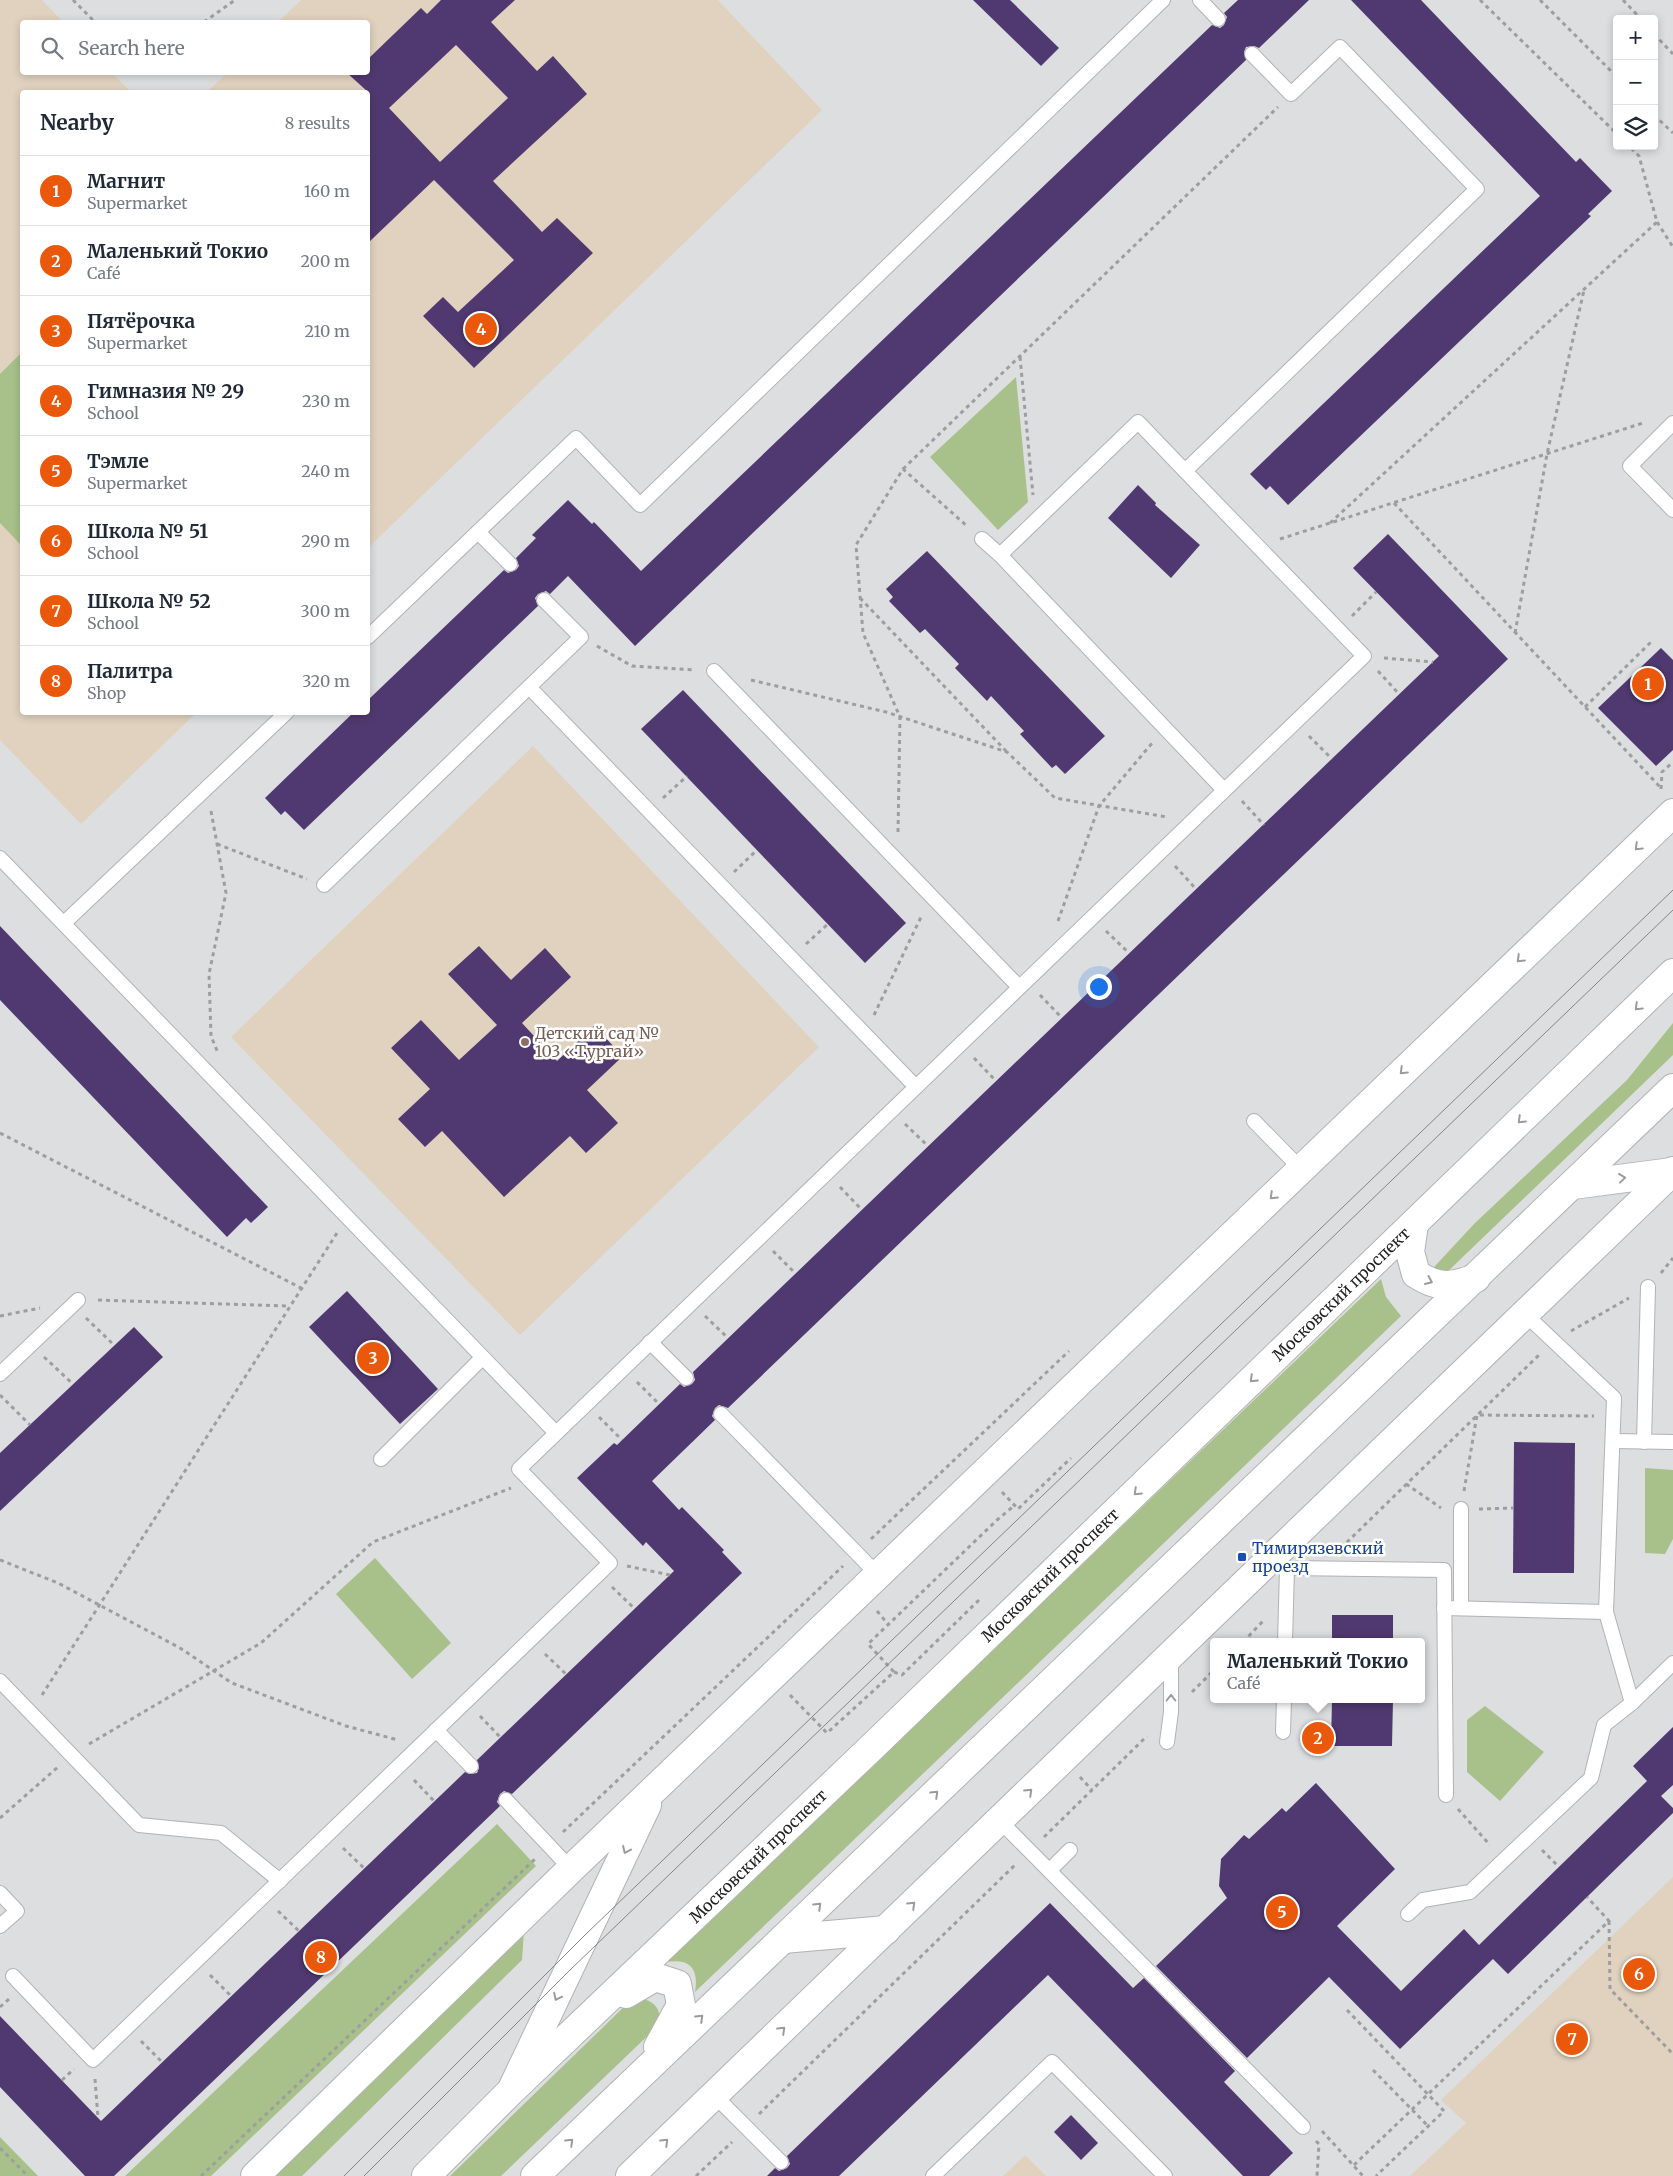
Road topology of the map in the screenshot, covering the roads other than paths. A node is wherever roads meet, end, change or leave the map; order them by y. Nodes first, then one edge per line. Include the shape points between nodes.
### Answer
1 (1163, 0) edge
2 (1200, 0) edge
3 (1218, 19) dead end
4 (1252, 54) dead end
5 (1673, 422) edge
6 (1185, 471) junction
7 (1673, 510) edge
8 (478, 532) junction
9 (982, 539) road end
10 (1000, 555) junction
11 (510, 564) dead end
12 (544, 600) dead end
13 (370, 635) edge
14 (714, 671) road end
15 (530, 687) junction
16 (284, 715) edge
17 (1226, 788) junction
18 (1664, 804) edge
19 (0, 858) edge
20 (324, 885) road end
21 (64, 924) junction
22 (1673, 973) edge
23 (1022, 984) junction
24 (916, 1087) junction
25 (1673, 1088) edge
26 (1254, 1121) dead end
27 (1301, 1169) junction
28 (1673, 1172) edge
29 (1573, 1184) junction
30 (1414, 1224) junction
31 (1476, 1278) junction
32 (1648, 1287) road end
33 (75, 1302) road end
34 (1525, 1314) junction
35 (650, 1342) junction
36 (482, 1358) junction
37 (0, 1374) edge
38 (686, 1378) dead end
39 (721, 1414) dead end
40 (556, 1433) junction
41 (1614, 1441) junction
42 (1644, 1442) junction
43 (1673, 1442) edge
44 (381, 1460) dead end
45 (1461, 1509) road end
46 (1277, 1565) junction
47 (878, 1575) junction
48 (1444, 1608) junction
49 (1461, 1608) junction
50 (1606, 1612) junction
51 (1285, 1638) edge
52 (1171, 1654) junction
53 (1673, 1663) edge
54 (0, 1681) edge
55 (1284, 1703) edge
56 (1632, 1703) junction
57 (436, 1730) junction
58 (1283, 1732) dead end
59 (1167, 1742) dead end
60 (471, 1766) dead end
61 (654, 1790) junction
62 (1446, 1795) road end
63 (506, 1800) dead end
64 (999, 1820) junction
65 (1070, 1850) dead end
66 (571, 1869) junction
67 (1050, 1870) junction
68 (280, 1881) junction
69 (0, 1893) edge
70 (1408, 1914) dead end
71 (0, 1926) edge
72 (886, 1930) junction
73 (783, 1939) junction
74 (12, 1976) dead end
75 (592, 2015) junction
76 (643, 2072) junction
77 (512, 2091) junction
78 (714, 2095) junction
79 (1303, 2128) road end
80 (781, 2162) dead end
81 (255, 2176) edge
82 (426, 2176) edge
83 (535, 2176) edge
84 (630, 2176) edge
85 (933, 2176) edge
86 (1165, 2176) edge

1 - 8 lane via 640,505 576,438
2 - 3 lane
4 - 6 lane via 1291,94 1340,47 1477,189
5 - 7 lane via 1630,466
6 - 10 lane via 1138,422
6 - 17 lane via 1364,656
8 - 11 lane
8 - 13 lane
9 - 10 lane
10 - 17 lane
12 - 15 lane via 581,637
14 - 23 lane via 931,896
15 - 20 lane
15 - 24 lane
16 - 21 lane
17 - 23 lane
18 -> 27 street
19 - 21 lane
21 - 36 lane
22 -> 30 street, Московский проспект
23 - 24 lane
24 - 35 lane
25 - 29 street
26 - 27 lane
27 -> 47 street
29 -> 28 street
28 - 34 street
29 - 31 street
30 -> 31 street via 1410,1252 1416,1274 1432,1284 1454,1286
30 -> 75 street, Московский проспект
73 -> 31 street
32 - 42 lane
33 - 37 lane
34 - 41 lane via 1614,1398
34 - 46 street
35 - 38 lane
35 - 40 lane
36 - 40 lane
36 - 44 lane
39 - 47 lane
40 - 57 lane via 519,1469 610,1563
41 - 42 lane
41 - 50 lane
42 - 43 lane
45 - 49 lane
46 - 48 lane via 1444,1570
46 - 51 lane via 1286,1599
46 - 52 street
47 - 61 street
48 - 49 lane
48 - 62 lane
49 - 50 lane
50 - 56 lane
59 -> 52 lane via 1171,1712
64 -> 52 street
53 - 56 lane
54 - 68 lane via 139,1824 221,1833
55 - 58 lane
56 - 70 lane via 1604,1725 1591,1778 1470,1892 1423,1900
57 - 60 lane
57 - 68 lane
61 - 66 street
61 -> 77 street
63 - 66 lane
64 - 67 lane
72 -> 64 street
65 - 67 lane
66 - 81 street
67 - 79 lane
68 - 74 lane via 93,2060
69 - 71 lane via 17,1911
72 - 73 street
78 -> 72 street
76 -> 73 street
75 - 76 street via 655,1977 677,1984 681,2005
75 - 77 street, Московский проспект
83 -> 76 street
77 - 82 street, Московский проспект
78 - 80 lane
84 -> 78 street
85 - 86 lane via 1052,2062

